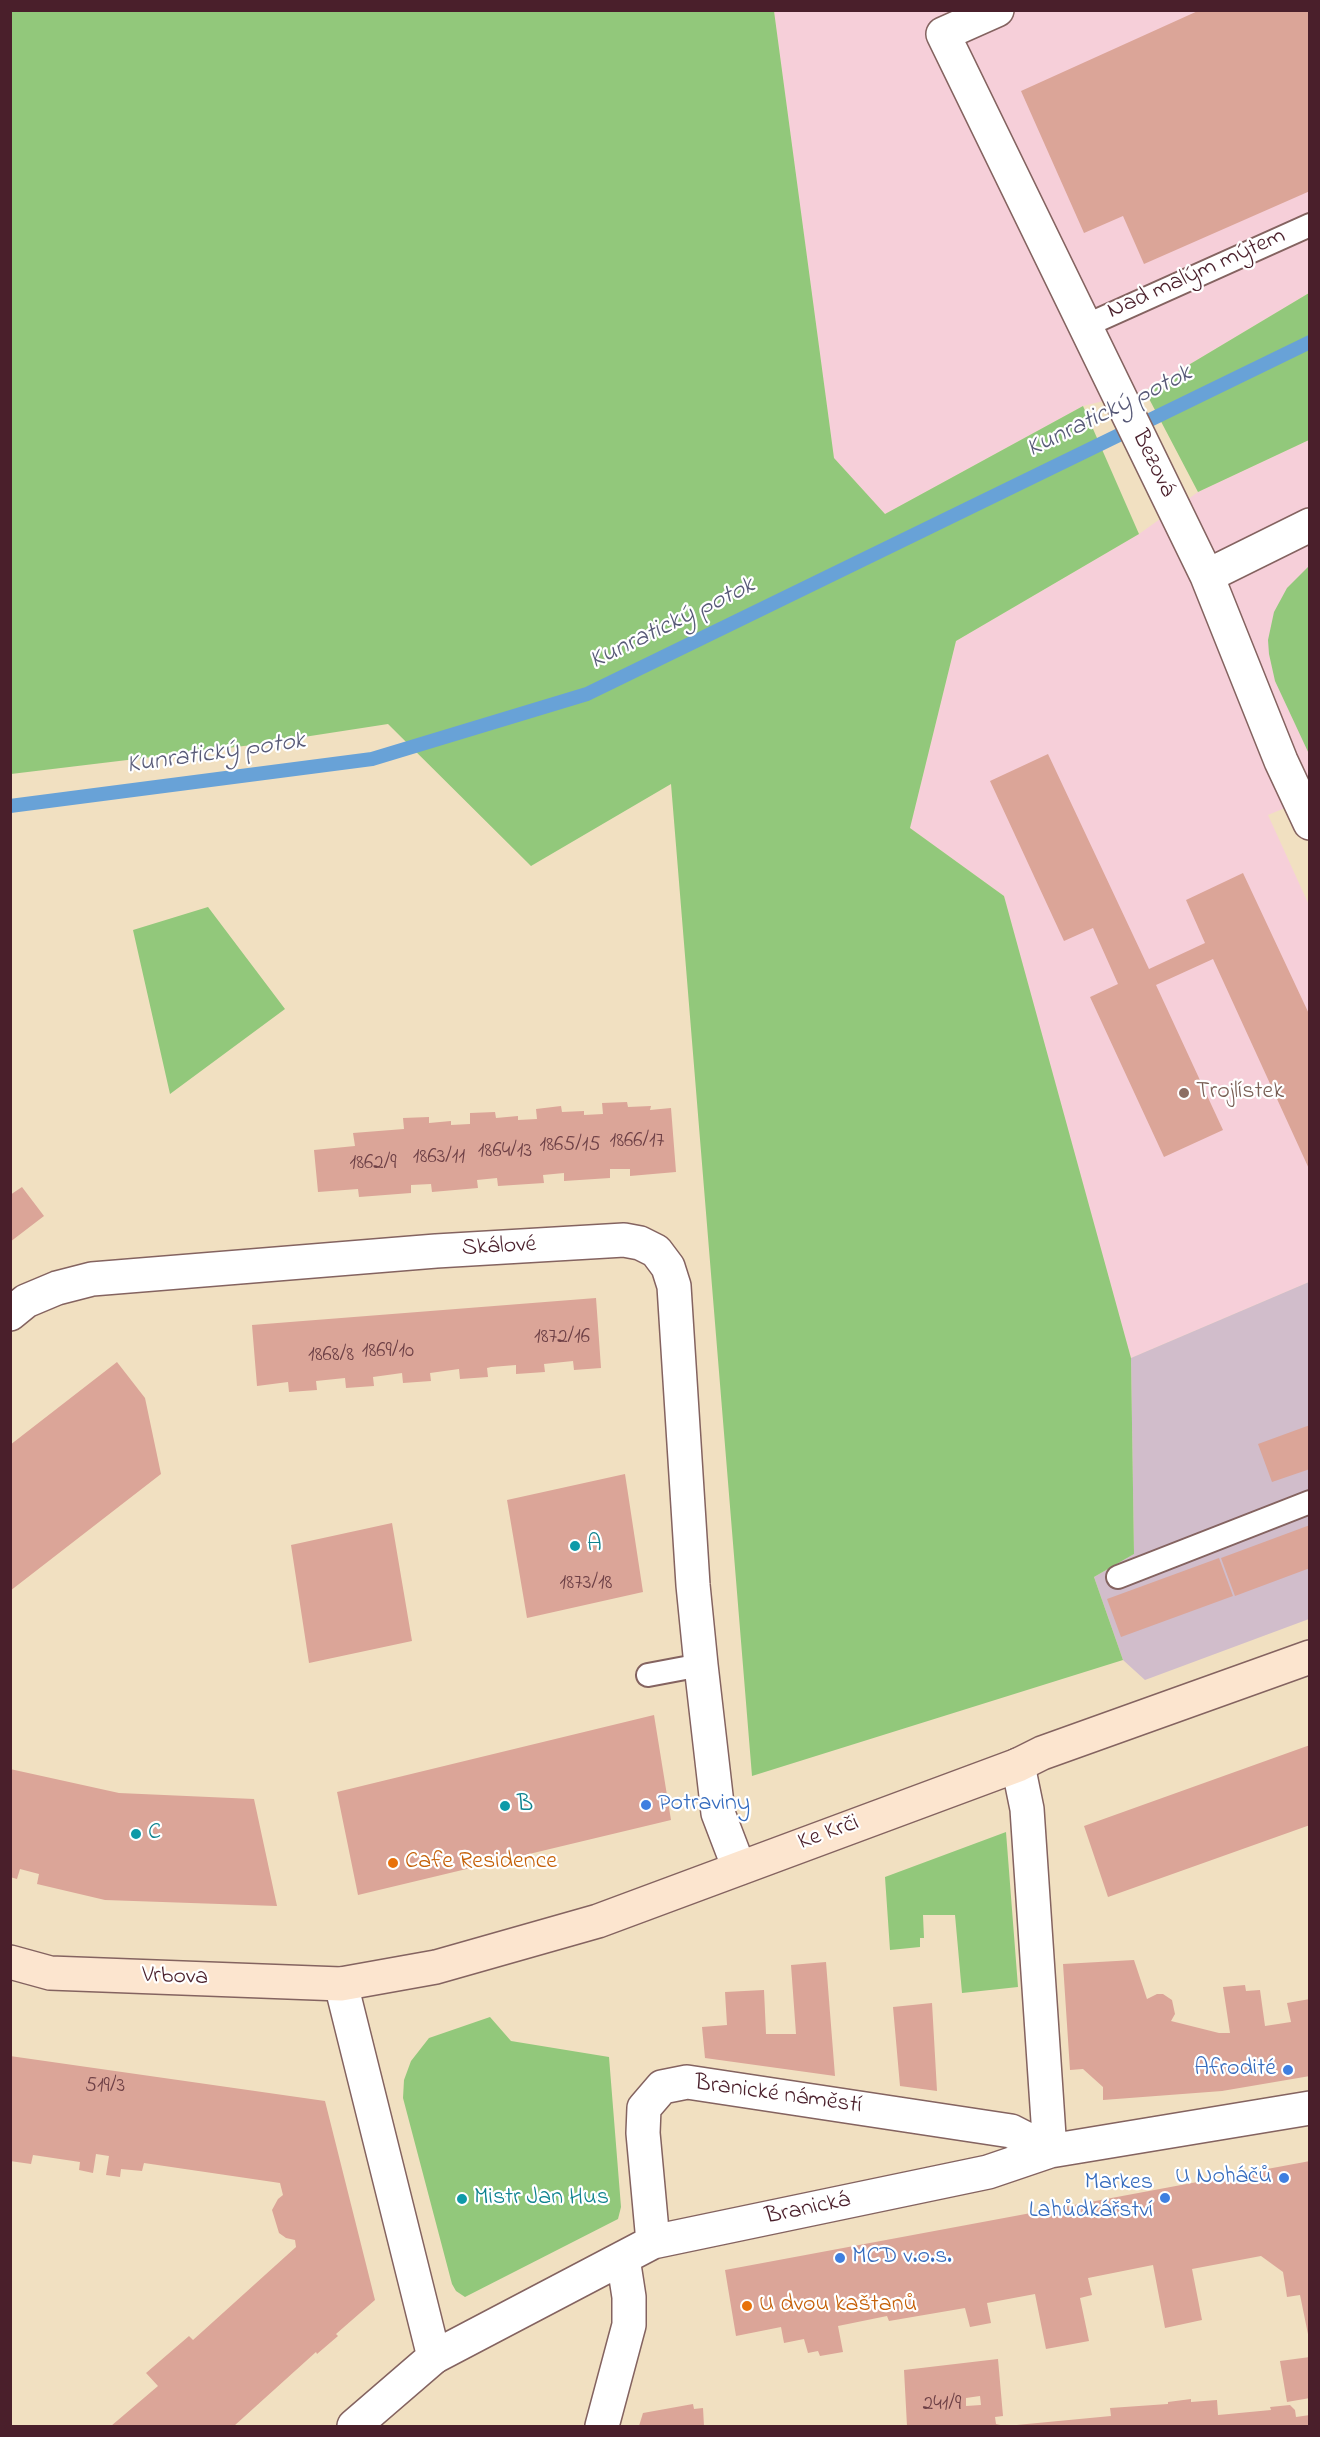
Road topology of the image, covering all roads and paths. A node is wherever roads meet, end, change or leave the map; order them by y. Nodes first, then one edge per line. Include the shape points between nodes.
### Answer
1 (997, 10) edge
2 (1310, 225) edge
3 (1085, 326) junction
4 (1310, 525) edge
5 (1207, 576) junction
6 (1310, 823) edge
7 (10, 1314) edge
8 (1310, 1502) edge
9 (1118, 1577) dead end
10 (1310, 1657) edge
11 (701, 1665) junction
12 (648, 1675) dead end
13 (1018, 1765) junction
14 (739, 1868) junction
15 (10, 1962) edge
16 (340, 1984) junction
17 (1310, 2108) edge
18 (1050, 2151) junction
19 (653, 2242) junction
20 (623, 2258) junction
21 (434, 2357) junction
22 (354, 2427) edge
23 (602, 2427) edge

1 - 3 street, Bezová via 943,34
2 - 3 lane, Nad malým mýtem
3 - 5 street, Bezová
4 - 5 street
5 - 6 street, Bezová
7 - 11 street, Skálové via 26,1301 92,1279 624,1240 656,1251 668,1267 674,1286
8 - 9 lane
10 - 13 main road, Ke Krči
11 - 12 lane
11 - 14 street, Skálové via 718,1813
13 - 14 main road, Ke Krči
13 - 18 street via 1027,1809
14 - 16 main road, Ke Krči via 598,1921 435,1966
15 - 16 main road, Vrbova via 50,1973
16 - 21 street
17 - 18 street, Branická
18 - 19 street, Branická via 988,2172
18 - 19 street, Branické náměstí via 1011,2131 687,2082 662,2087 644,2108
19 - 20 street, Branická
20 - 21 street, Branická
20 - 23 street via 629,2325
21 - 22 street, Branická

